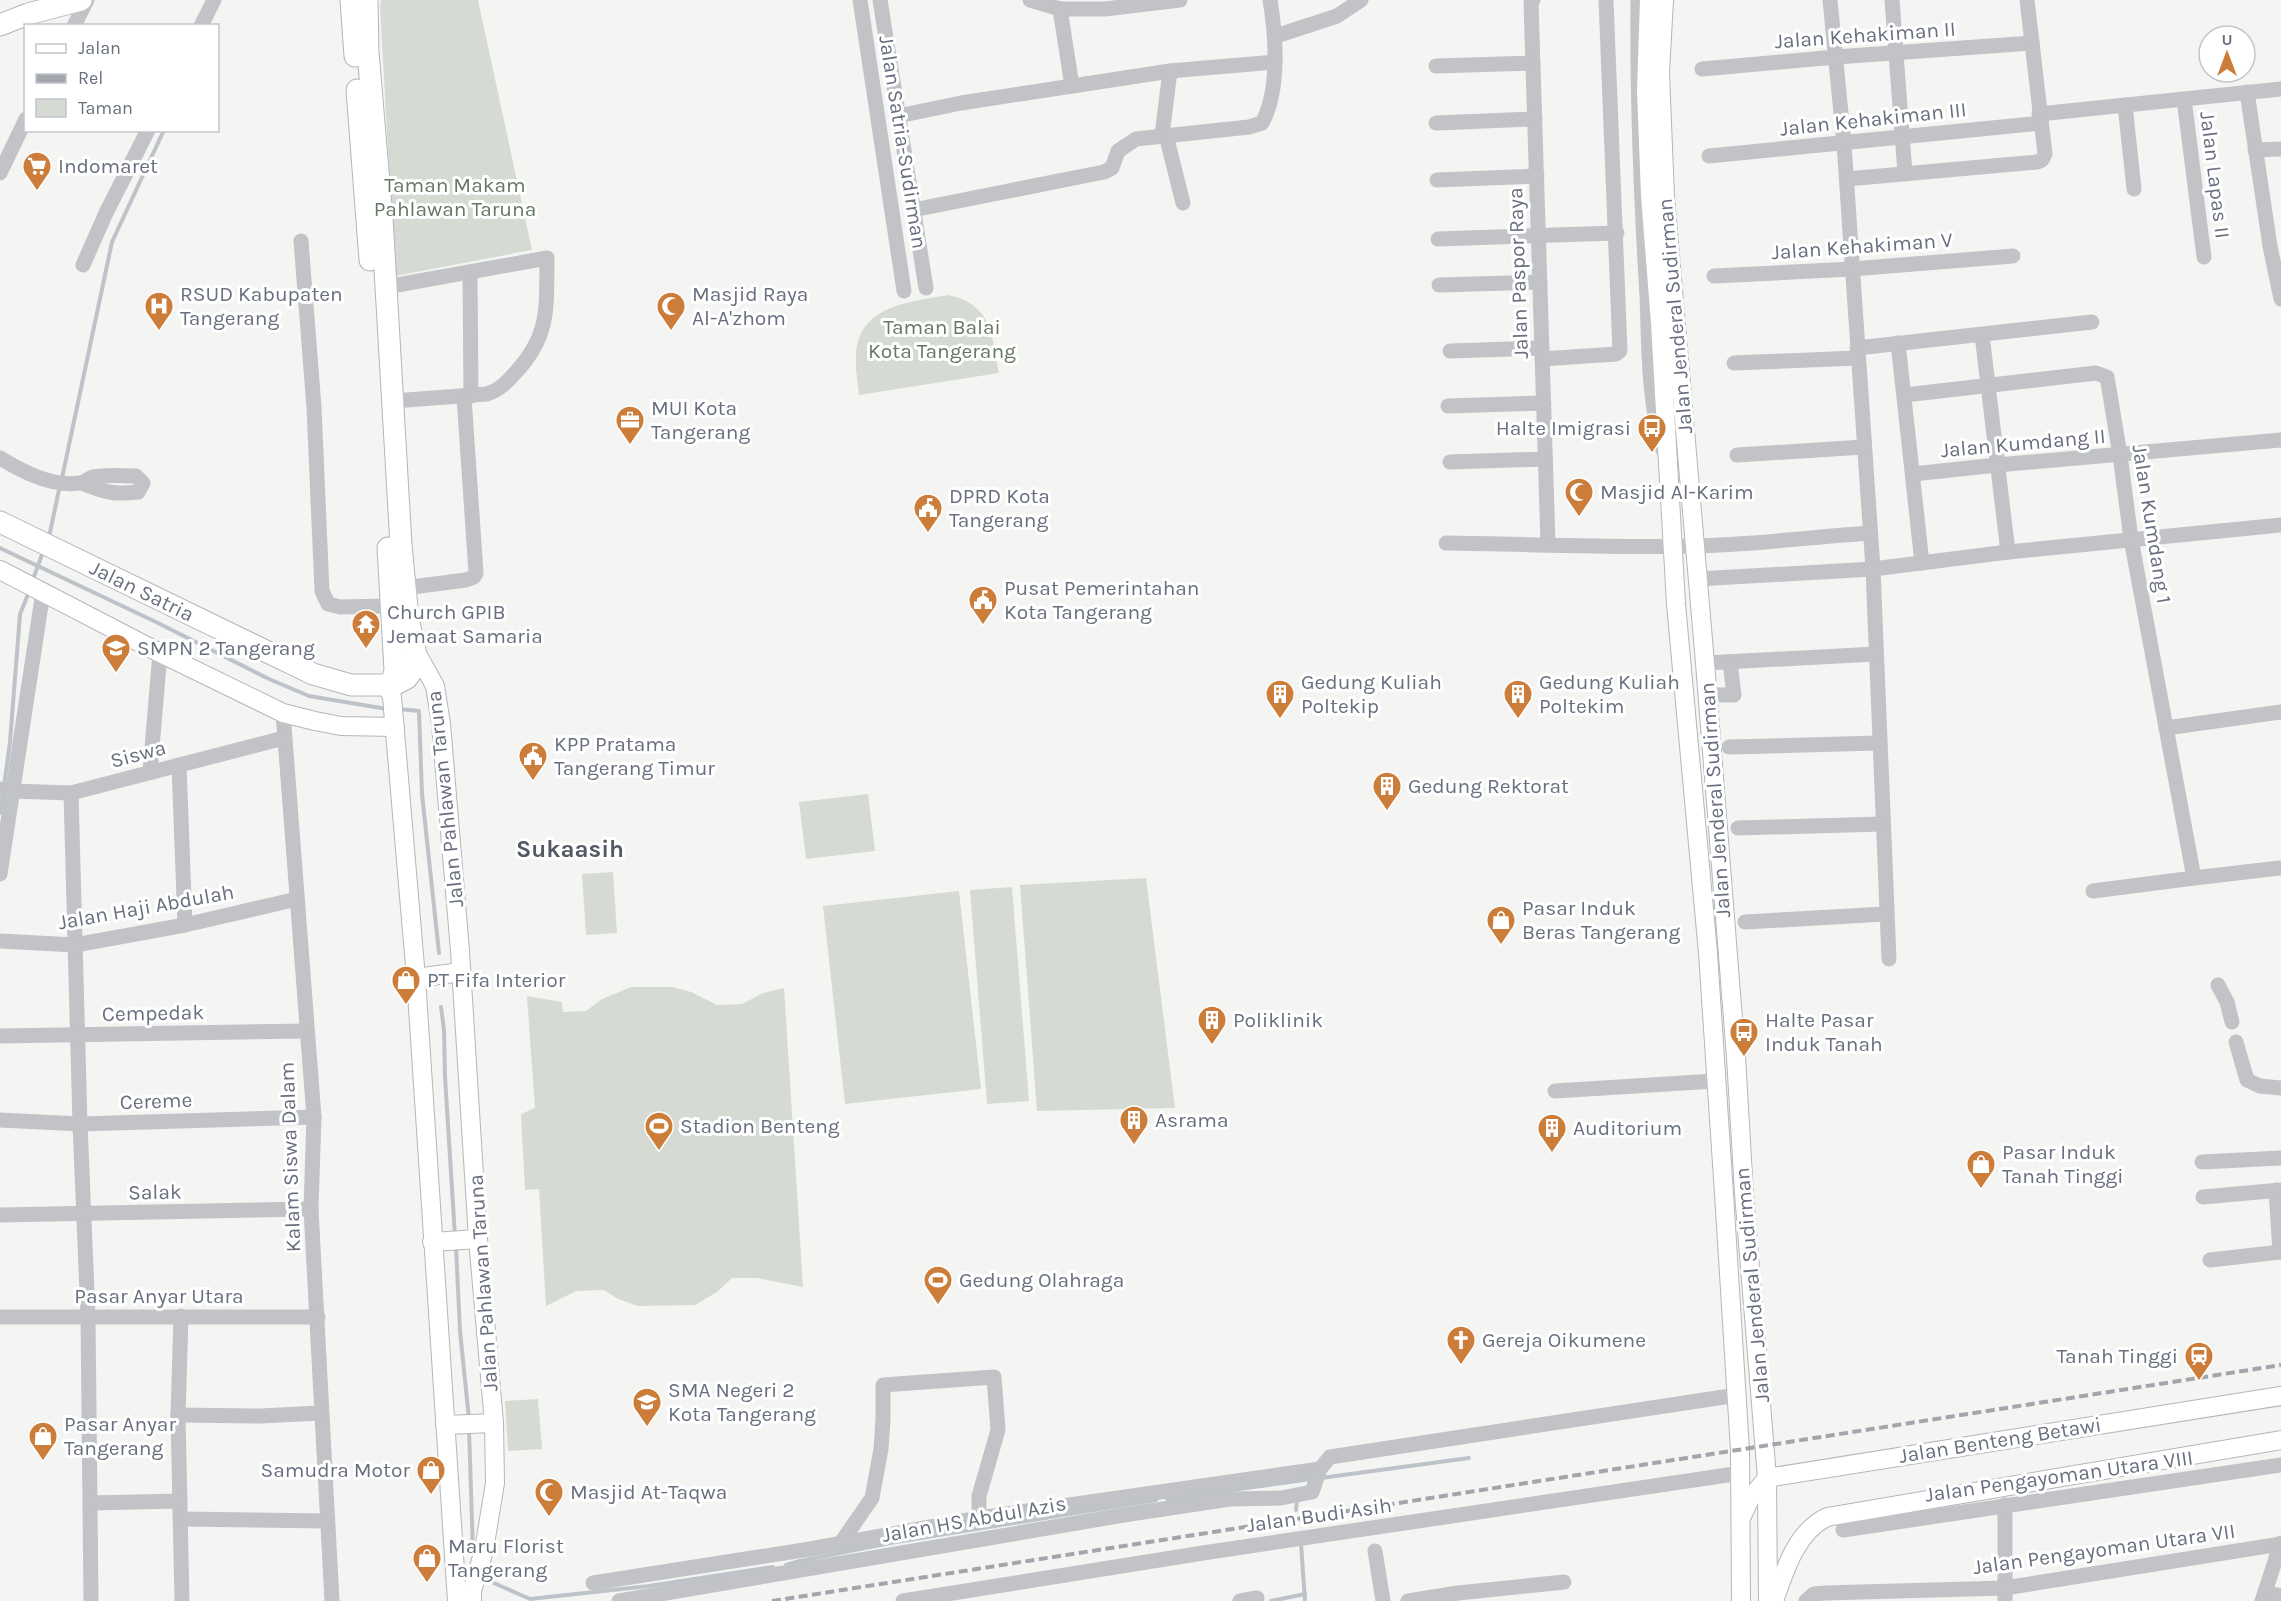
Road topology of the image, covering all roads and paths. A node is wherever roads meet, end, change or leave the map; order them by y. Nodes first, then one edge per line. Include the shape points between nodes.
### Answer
1 (81, 0) edge
2 (87, 0) edge
3 (214, 0) edge
4 (359, 0) edge
5 (860, 0) edge
6 (880, 0) edge
7 (1030, 0) edge
8 (1180, 0) edge
9 (1270, 0) edge
10 (1361, 0) edge
11 (1533, 0) edge
12 (1605, 0) edge
13 (1638, 0) edge
14 (1649, 0) edge
15 (1664, 0) edge
16 (1830, 0) edge
17 (1892, 0) edge
18 (2027, 0) edge
19 (1057, 6) edge
20 (75, 24) edge
21 (202, 24) edge
22 (0, 25) edge
23 (1276, 36) junction
24 (2032, 43) junction
25 (1897, 53) junction
26 (1836, 57) junction
27 (1275, 62) junction
28 (1533, 63) junction
29 (1436, 66) dead end
30 (1702, 69) dead end
31 (1170, 71) junction
32 (1072, 86) junction
33 (2281, 89) edge
34 (2247, 92) junction
35 (2184, 99) junction
36 (2125, 105) junction
37 (898, 116) junction
38 (2040, 118) junction
39 (1534, 119) junction
40 (24, 123) edge
41 (1436, 123) dead end
42 (147, 132) edge
43 (1164, 135) junction
44 (1904, 137) junction
45 (1844, 144) junction
46 (2281, 149) edge
47 (2255, 150) junction
48 (1709, 156) dead end
49 (0, 173) edge
50 (1905, 173) junction
51 (1536, 176) junction
52 (1847, 178) junction
53 (1437, 180) dead end
54 (2134, 189) dead end
55 (1183, 203) dead end
56 (913, 210) junction
57 (1617, 233) junction
58 (1538, 236) junction
59 (1438, 239) dead end
60 (301, 241) dead end
61 (2013, 256) dead end
62 (2204, 257) dead end
63 (83, 266) dead end
64 (2277, 266) edge
65 (1852, 269) junction
66 (470, 272) junction
67 (1714, 276) dead end
68 (1540, 282) junction
69 (1439, 285) dead end
70 (386, 286) junction
71 (926, 288) dead end
72 (904, 291) dead end
73 (2281, 299) edge
74 (2092, 322) dead end
75 (1982, 334) junction
76 (1898, 344) junction
77 (1450, 351) dead end
78 (1857, 353) junction
79 (1542, 354) junction
80 (1734, 363) dead end
81 (1988, 385) junction
82 (1905, 395) junction
83 (468, 397) junction
84 (393, 401) junction
85 (1544, 403) junction
86 (1448, 406) dead end
87 (2281, 440) edge
88 (1864, 447) junction
89 (1737, 455) dead end
90 (2120, 455) junction
91 (0, 458) edge
92 (1545, 459) junction
93 (1450, 462) dead end
94 (1669, 464) junction
95 (1998, 465) junction
96 (1913, 474) junction
97 (74, 483) dead end
98 (0, 522) edge
99 (2281, 525) edge
100 (1870, 533) junction
101 (2131, 539) junction
102 (1446, 543) dead end
103 (1548, 544) junction
104 (1673, 546) junction
105 (1695, 546) junction
106 (2008, 552) junction
107 (1922, 563) junction
108 (1873, 569) junction
109 (0, 570) edge
110 (1697, 579) junction
111 (405, 588) junction
112 (41, 591) junction
113 (390, 606) junction
114 (415, 650) junction
115 (160, 653) junction
116 (1876, 654) junction
117 (1730, 662) junction
118 (1705, 663) junction
119 (390, 691) junction
120 (1707, 696) junction
121 (2281, 712) edge
122 (283, 713) junction
123 (395, 724) junction
124 (2166, 728) junction
125 (284, 738) junction
126 (1878, 743) junction
127 (1729, 747) dead end
128 (179, 765) junction
129 (150, 772) junction
130 (7, 790) edge
131 (71, 793) junction
132 (1882, 824) junction
133 (1737, 828) dead end
134 (2280, 868) edge
135 (0, 874) edge
136 (2194, 878) junction
137 (2093, 891) dead end
138 (297, 899) junction
139 (1886, 914) junction
140 (1745, 922) dead end
141 (185, 925) junction
142 (0, 941) edge
143 (75, 945) junction
144 (1889, 959) dead end
145 (462, 972) junction
146 (416, 978) junction
147 (2218, 985) dead end
148 (2232, 1022) dead end
149 (307, 1031) junction
150 (78, 1035) junction
151 (0, 1036) edge
152 (2236, 1042) dead end
153 (1715, 1081) junction
154 (2281, 1088) edge
155 (1555, 1091) dead end
156 (314, 1117) junction
157 (0, 1120) edge
158 (80, 1124) junction
159 (2281, 1158) edge
160 (2202, 1162) dead end
161 (2279, 1190) edge
162 (2203, 1197) dead end
163 (311, 1209) junction
164 (0, 1215) edge
165 (84, 1215) junction
166 (473, 1239) junction
167 (437, 1241) junction
168 (2281, 1252) edge
169 (2210, 1260) dead end
170 (88, 1316) junction
171 (182, 1316) junction
172 (0, 1317) edge
173 (318, 1317) junction
174 (1737, 1395) junction
175 (2281, 1396) edge
176 (321, 1413) junction
177 (178, 1415) junction
178 (489, 1423) junction
179 (449, 1425) junction
180 (2281, 1440) edge
181 (2281, 1465) edge
182 (1319, 1473) junction
183 (1741, 1473) junction
184 (1259, 1478) junction
185 (1767, 1478) junction
186 (1229, 1491) junction
187 (1260, 1497) junction
188 (180, 1501) junction
189 (91, 1503) junction
190 (2005, 1504) junction
191 (1130, 1505) junction
192 (1741, 1517) junction
193 (980, 1518) junction
194 (180, 1519) junction
195 (326, 1521) junction
196 (1843, 1530) dead end
197 (840, 1544) junction
198 (2281, 1544) edge
199 (810, 1549) junction
200 (1375, 1551) dead end
201 (683, 1568) junction
202 (808, 1568) junction
203 (1564, 1581) dead end
204 (593, 1583) dead end
205 (667, 1592) junction
206 (1958, 1595) edge
207 (2005, 1595) edge
208 (2264, 1596) edge
209 (2281, 1596) edge
210 (471, 1597) edge
211 (1742, 1597) edge
212 (1257, 1598) dead end
213 (1770, 1598) edge
214 (91, 1601) edge
215 (182, 1601) edge
216 (332, 1601) edge
217 (619, 1601) edge
218 (903, 1601) edge
219 (1240, 1601) edge
220 (1383, 1601) edge
221 (1408, 1601) edge
222 (1806, 1601) edge

1 - 22 highway
2 - 20 street
3 - 21 street
4 - 70 highway, Jalan Pahlawan Taruna via 369,64
4 - 113 highway, Jalan Pahlawan Taruna via 360,135
5 - 72 street, Jalan Satria-Sudirman
6 - 37 street, Jalan Satria-Sudirman
7 - 19 street
8 - 19 street via 1105,9
9 - 23 street
10 - 23 street via 1337,16
11 - 28 street, Jalan Paspor Raya
12 - 57 street
13 - 94 street, Jalan Jenderal Sudirman via 1638,116 1649,336 1657,432
14 - 94 main road, Jalan Jenderal Sudirman via 1646,91 1650,195
15 - 105 main road, Jalan Jenderal Sudirman via 1660,73 1665,197
16 - 26 street
17 - 25 street
18 - 24 street
19 - 32 street
23 - 27 street
24 - 25 street, Jalan Kehakiman II
24 - 38 street
25 - 26 street, Jalan Kehakiman II
25 - 44 street
26 - 30 street, Jalan Kehakiman II
26 - 45 street
27 - 31 street
27 - 43 street via 1268,111 1262,123
28 - 29 street
28 - 39 street, Jalan Paspor Raya
31 - 32 street
31 - 43 street
32 - 37 street
33 - 34 street, Jalan Kehakiman III
34 - 35 street, Jalan Kehakiman III
34 - 47 street
35 - 36 street, Jalan Kehakiman III
35 - 62 street, Jalan Lapas II
36 - 38 street, Jalan Kehakiman III
36 - 54 street
37 - 56 street, Jalan Satria-Sudirman
38 - 44 street, Jalan Kehakiman III
38 - 50 street via 2045,154 2042,160
39 - 41 street
39 - 51 street, Jalan Paspor Raya
40 - 49 street
42 - 63 street
43 - 55 street
43 - 56 street via 1136,139 1118,151 1112,168 1104,172
44 - 45 street, Jalan Kehakiman III
44 - 50 street
45 - 48 street, Jalan Kehakiman III
45 - 52 street
46 - 47 street
47 - 64 street
50 - 52 street
51 - 53 street
51 - 58 street, Jalan Paspor Raya
52 - 65 street
56 - 71 street, Jalan Satria-Sudirman
57 - 58 street
57 - 79 street via 1619,353
58 - 59 street
58 - 68 street, Jalan Paspor Raya
60 - 113 street via 314,407 322,591 328,604 340,607
61 - 65 street, Jalan Kehakiman V
64 - 73 street
65 - 67 street, Jalan Kehakiman V
65 - 78 street
66 - 70 street
66 - 83 street
66 - 83 street via 547,258 546,315 534,350 501,387
68 - 69 street
68 - 79 street, Jalan Paspor Raya
70 - 84 highway, Jalan Pahlawan Taruna
74 - 75 street
75 - 76 street
75 - 81 street
76 - 78 street
76 - 82 street
77 - 79 street
78 - 80 street
78 - 88 street
79 - 85 street, Jalan Paspor Raya
81 - 82 street, Jalan Kumdang 1
81 - 90 street, Jalan Kumdang 1 via 2104,375
81 - 95 street
82 - 96 street
83 - 84 street
83 - 111 street via 476,573 466,580
84 - 111 highway, Jalan Pahlawan Taruna
85 - 86 street
85 - 92 street, Jalan Paspor Raya
87 - 90 street, Jalan Kumdang II
88 - 89 street
88 - 100 street
90 - 95 street, Jalan Kumdang II
90 - 101 street, Jalan Kumdang 1
91 - 97 street via 24,472
92 - 93 street
92 - 103 street, Jalan Paspor Raya
94 - 104 main road, Jalan Jenderal Sudirman
95 - 96 street, Jalan Kumdang II
95 - 106 street
96 - 107 street
98 - 119 highway, Jalan Satria via 313,674
99 - 101 street
100 - 105 street
100 - 108 street
101 - 106 street
101 - 124 street, Jalan Kumdang 1
102 - 103 street
103 - 104 street
104 - 105 street
104 - 153 main road, Jalan Jenderal Sudirman via 1708,953
105 - 110 main road, Jalan Jenderal Sudirman
106 - 107 street
107 - 108 street
108 - 110 street
108 - 116 street
109 - 112 main road
110 - 118 main road, Jalan Jenderal Sudirman
111 - 114 highway, Jalan Pahlawan Taruna
112 - 115 main road
112 - 130 street
113 - 119 highway, Jalan Pahlawan Taruna via 394,670
114 - 119 highway via 412,671
114 - 145 main road, Jalan Pahlawan Taruna via 435,686 441,724
115 - 122 main road
115 - 129 street
116 - 117 street
116 - 126 street
117 - 118 street
117 - 120 street via 1734,695
118 - 120 main road, Jalan Jenderal Sudirman
119 - 123 main road, Jalan Pahlawan Taruna
120 - 185 main road, Jalan Jenderal Sudirman
121 - 124 street
122 - 123 main road via 341,726
122 - 125 street, Kalam Siswa Dalam
123 - 146 main road, Jalan Pahlawan Taruna
124 - 136 street, Jalan Kumdang 1
125 - 128 street, Siswa
125 - 138 street, Kalam Siswa Dalam
126 - 127 street
126 - 132 street
128 - 129 street, Siswa
128 - 141 street
129 - 131 street, Siswa
130 - 131 street, Siswa
130 - 135 street
131 - 143 street
132 - 133 street
132 - 139 street
134 - 136 street
136 - 137 street
138 - 141 street, Jalan Haji Abdulah
138 - 149 street, Kalam Siswa Dalam
139 - 140 street
139 - 144 street
141 - 143 street, Jalan Haji Abdulah
142 - 143 street, Jalan Haji Abdulah
143 - 150 street
145 - 146 main road
145 - 166 main road, Jalan Pahlawan Taruna
146 - 167 main road, Jalan Pahlawan Taruna
147 - 148 street via 2228,1002
149 - 150 street, Cempedak
149 - 156 street, Kalam Siswa Dalam
150 - 151 street, Cempedak
150 - 158 street
152 - 154 street via 2247,1080
153 - 155 street
153 - 174 main road, Jalan Jenderal Sudirman
156 - 158 street, Cereme
156 - 163 street, Kalam Siswa Dalam
157 - 158 street, Cereme
158 - 165 street
159 - 160 street
161 - 162 street
161 - 168 street
163 - 165 street, Salak
163 - 173 street, Kalam Siswa Dalam
164 - 165 street, Salak
165 - 170 street
166 - 167 main road
166 - 178 main road, Jalan Pahlawan Taruna
167 - 179 main road, Jalan Pahlawan Taruna
168 - 169 street
170 - 171 street, Pasar Anyar Utara
170 - 172 street, Pasar Anyar Utara
170 - 189 street
171 - 173 street, Pasar Anyar Utara
171 - 177 street
173 - 176 street, Kalam Siswa Dalam
174 - 182 street via 1330,1457
174 - 183 main road, Jalan Jenderal Sudirman
175 - 185 main road, Jalan Benteng Betawi
176 - 177 street
176 - 195 street, Kalam Siswa Dalam
177 - 188 street
178 - 179 main road
178 - 210 main road, Jalan Pahlawan Taruna via 495,1483 484,1550
179 - 210 main road, Jalan Pahlawan Taruna
180 - 213 main road via 1827,1517 1800,1540
181 - 190 street, Jalan Pengayoman Utara VIII
182 - 184 street
182 - 187 street via 1312,1492 1281,1498
183 - 192 main road, Jalan Jenderal Sudirman
183 - 218 street, Jalan Budi Asih
184 - 186 street
184 - 187 street
185 - 192 main road via 1750,1498
185 - 213 main road, Jalan Jenderal Sudirman
186 - 187 street
186 - 191 street
188 - 189 street
188 - 194 street
189 - 214 street
190 - 196 street, Jalan Pengayoman Utara VIII
190 - 207 street
191 - 193 street
191 - 202 street, Jalan HS Abdul Azis
192 - 211 main road, Jalan Jenderal Sudirman
193 - 197 street
193 - 197 street via 979,1496 998,1430 994,1377 883,1385 880,1449 872,1498
194 - 195 street
194 - 215 street
195 - 216 street, Kalam Siswa Dalam
197 - 199 street
198 - 207 street, Jalan Pengayoman Utara VII
198 - 208 street
199 - 201 street
199 - 202 street
200 - 220 street
201 - 204 street
201 - 205 street
202 - 205 street, Jalan HS Abdul Azis
203 - 221 street
205 - 217 street, Jalan HS Abdul Azis
206 - 207 street, Jalan Pengayoman Utara VII
206 - 222 street, Jalan Pengayoman Utara VII via 1825,1593 1814,1594
208 - 209 street
211 - 213 main road
212 - 219 street

